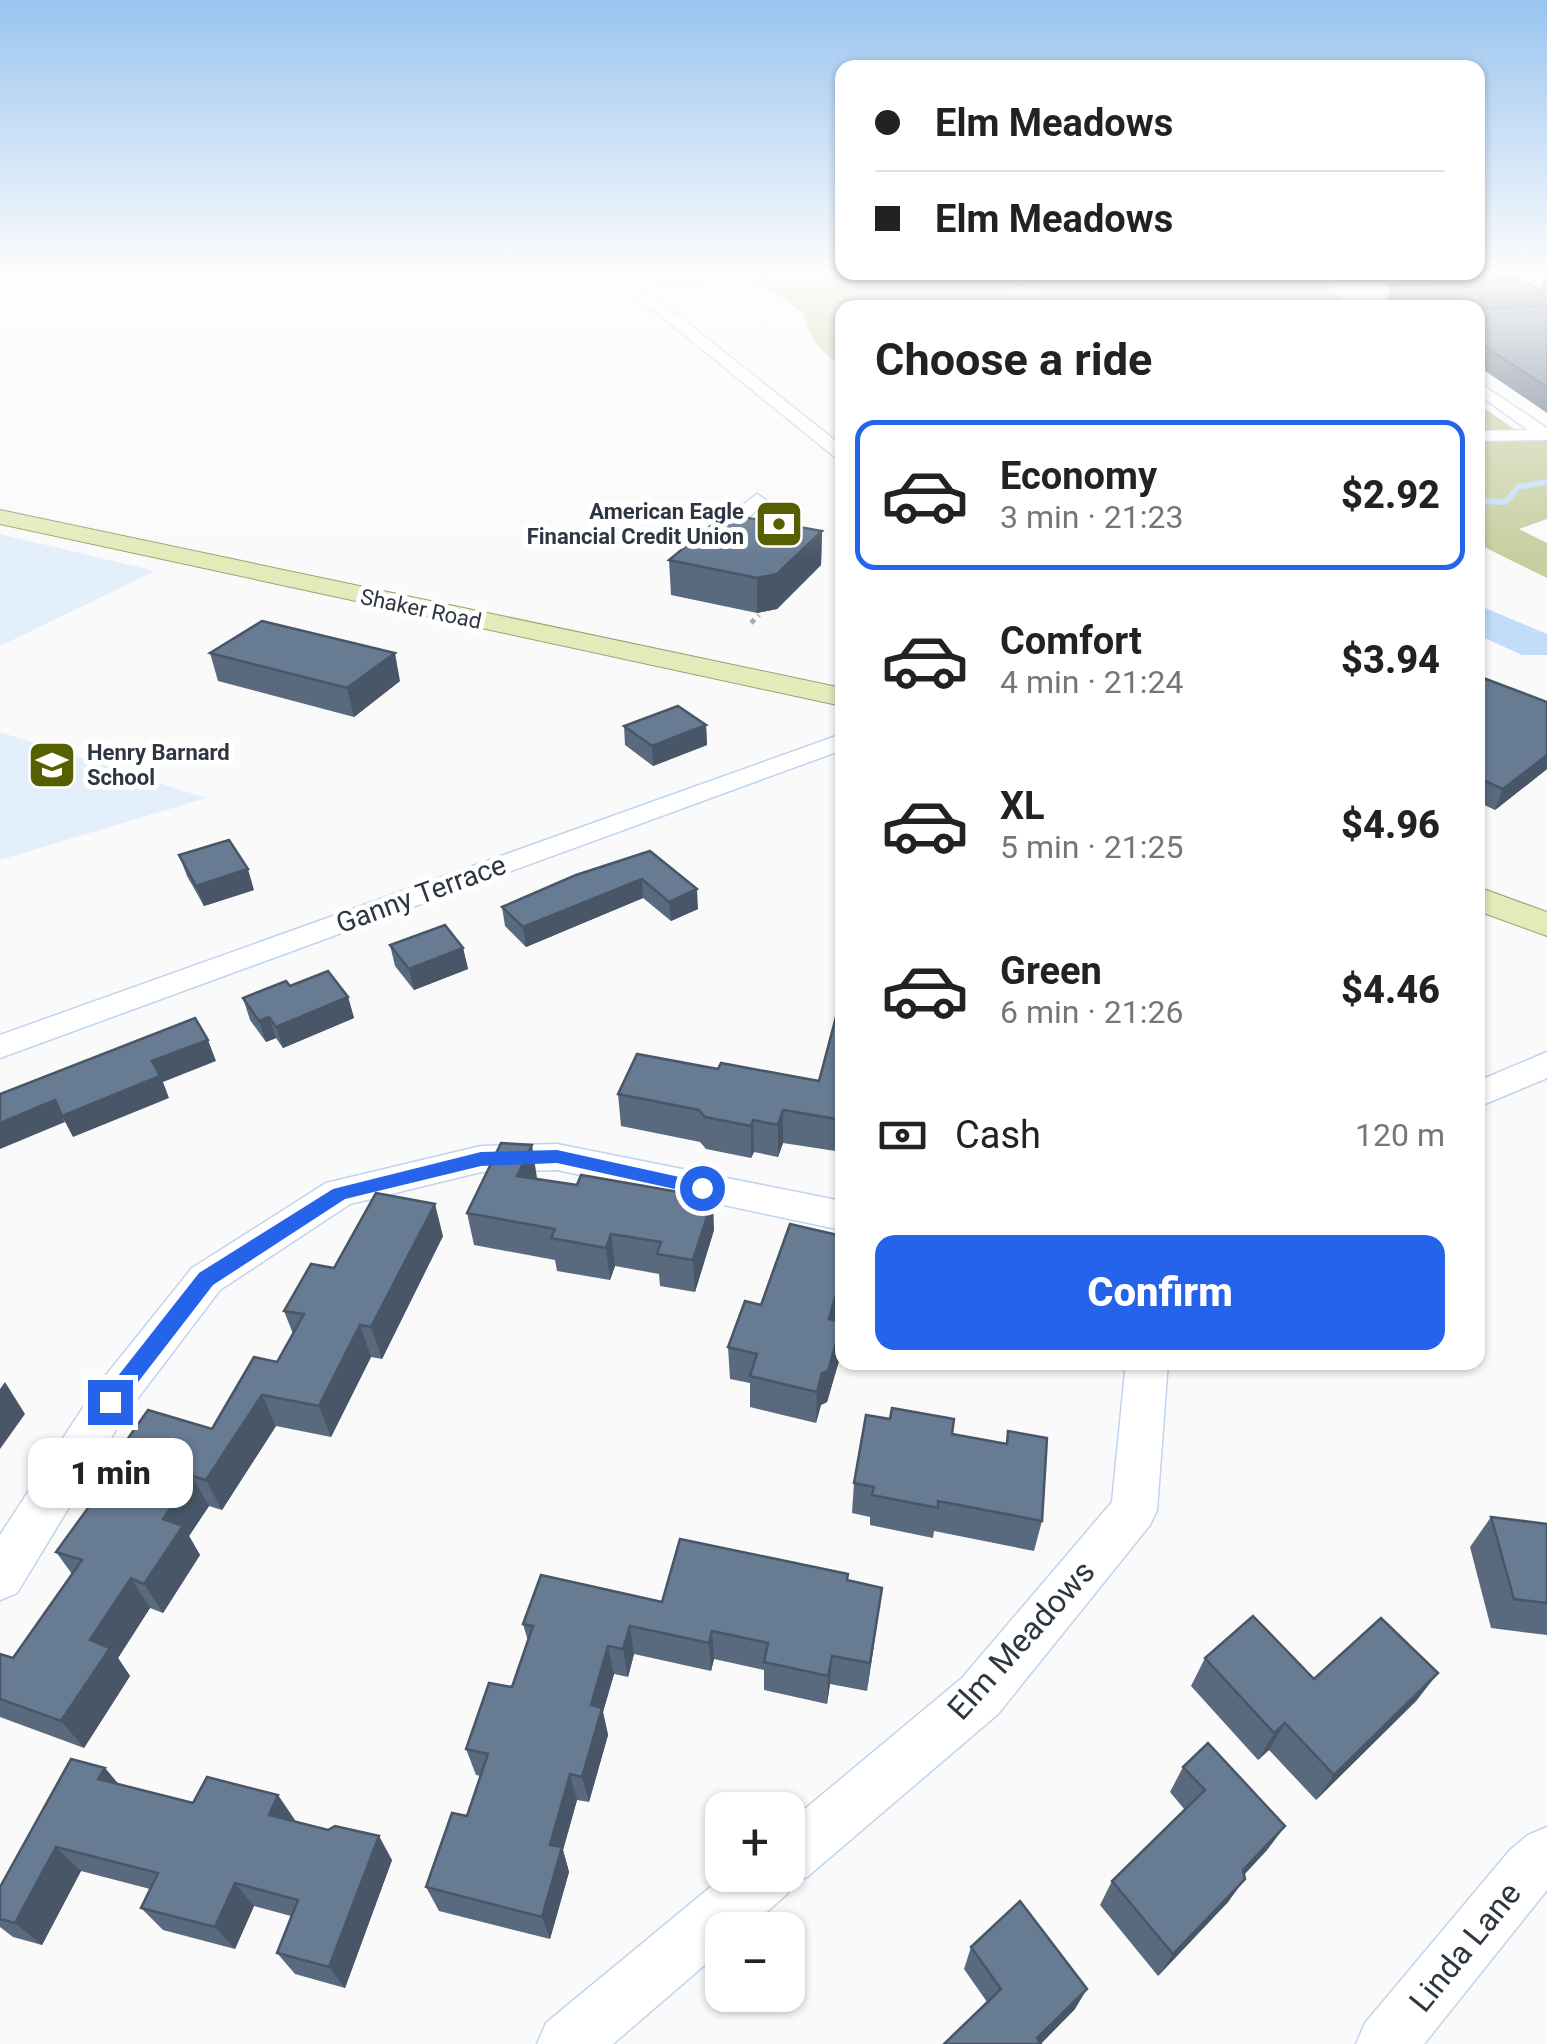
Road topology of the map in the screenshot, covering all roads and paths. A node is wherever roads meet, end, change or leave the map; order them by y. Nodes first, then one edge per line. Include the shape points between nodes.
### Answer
1 (734, 367) edge
2 (1485, 391) edge
3 (1547, 435) edge
4 (1485, 436) edge
5 (835, 448) edge
6 (757, 500) dead end
7 (0, 517) edge
8 (721, 531) edge
9 (760, 614) dead end
10 (751, 623) dead end
11 (835, 695) edge
12 (835, 745) edge
13 (1485, 901) edge
14 (1547, 925) edge
15 (0, 1047) edge
16 (1547, 1064) edge
17 (1485, 1092) edge
18 (835, 1215) edge
19 (1146, 1370) edge
20 (0, 1576) edge
21 (805, 1844) edge
22 (1547, 1854) edge
23 (748, 1892) edge
24 (567, 2044) edge
25 (1386, 2044) edge

1 - 5 street
2 - 3 street
3 - 4 street
6 - 8 street
7 - 11 main road, Shaker Road
9 - 10 path
12 - 15 street, Ganny Terrace
13 - 14 main road
16 - 17 street
18 - 20 street via 557,1157 481,1159 340,1194 206,1279 110,1402
19 - 21 street, Elm Meadows via 1134,1510 980,1696
22 - 25 street, Linda Lane
23 - 24 street

